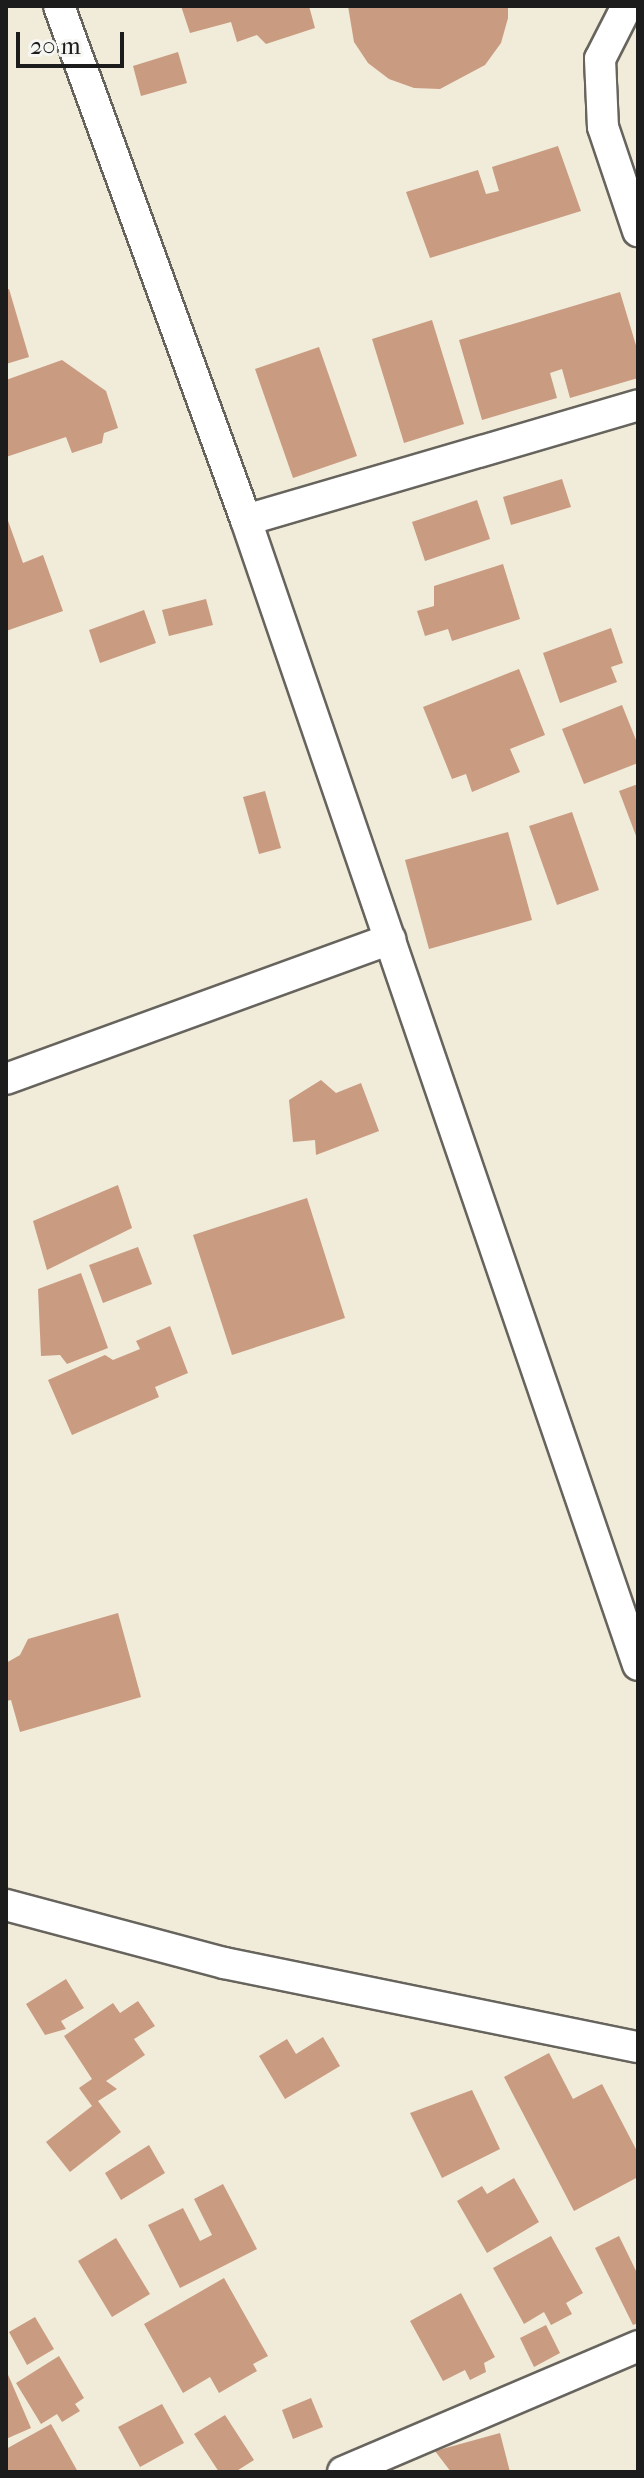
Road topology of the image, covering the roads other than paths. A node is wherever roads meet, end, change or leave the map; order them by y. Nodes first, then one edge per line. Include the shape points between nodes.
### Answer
1 (59, 6) edge
2 (627, 6) edge
3 (638, 231) edge
4 (638, 405) edge
5 (246, 520) junction
6 (390, 939) junction
7 (6, 1079) edge
8 (638, 1665) edge
9 (6, 1905) edge
10 (638, 2047) edge
11 (638, 2346) edge
12 (343, 2472) edge

1 - 5 street
2 - 3 street via 600,59 603,127
4 - 5 street
5 - 6 street
6 - 7 street
6 - 8 street
9 - 10 street via 224,1963
11 - 12 street

